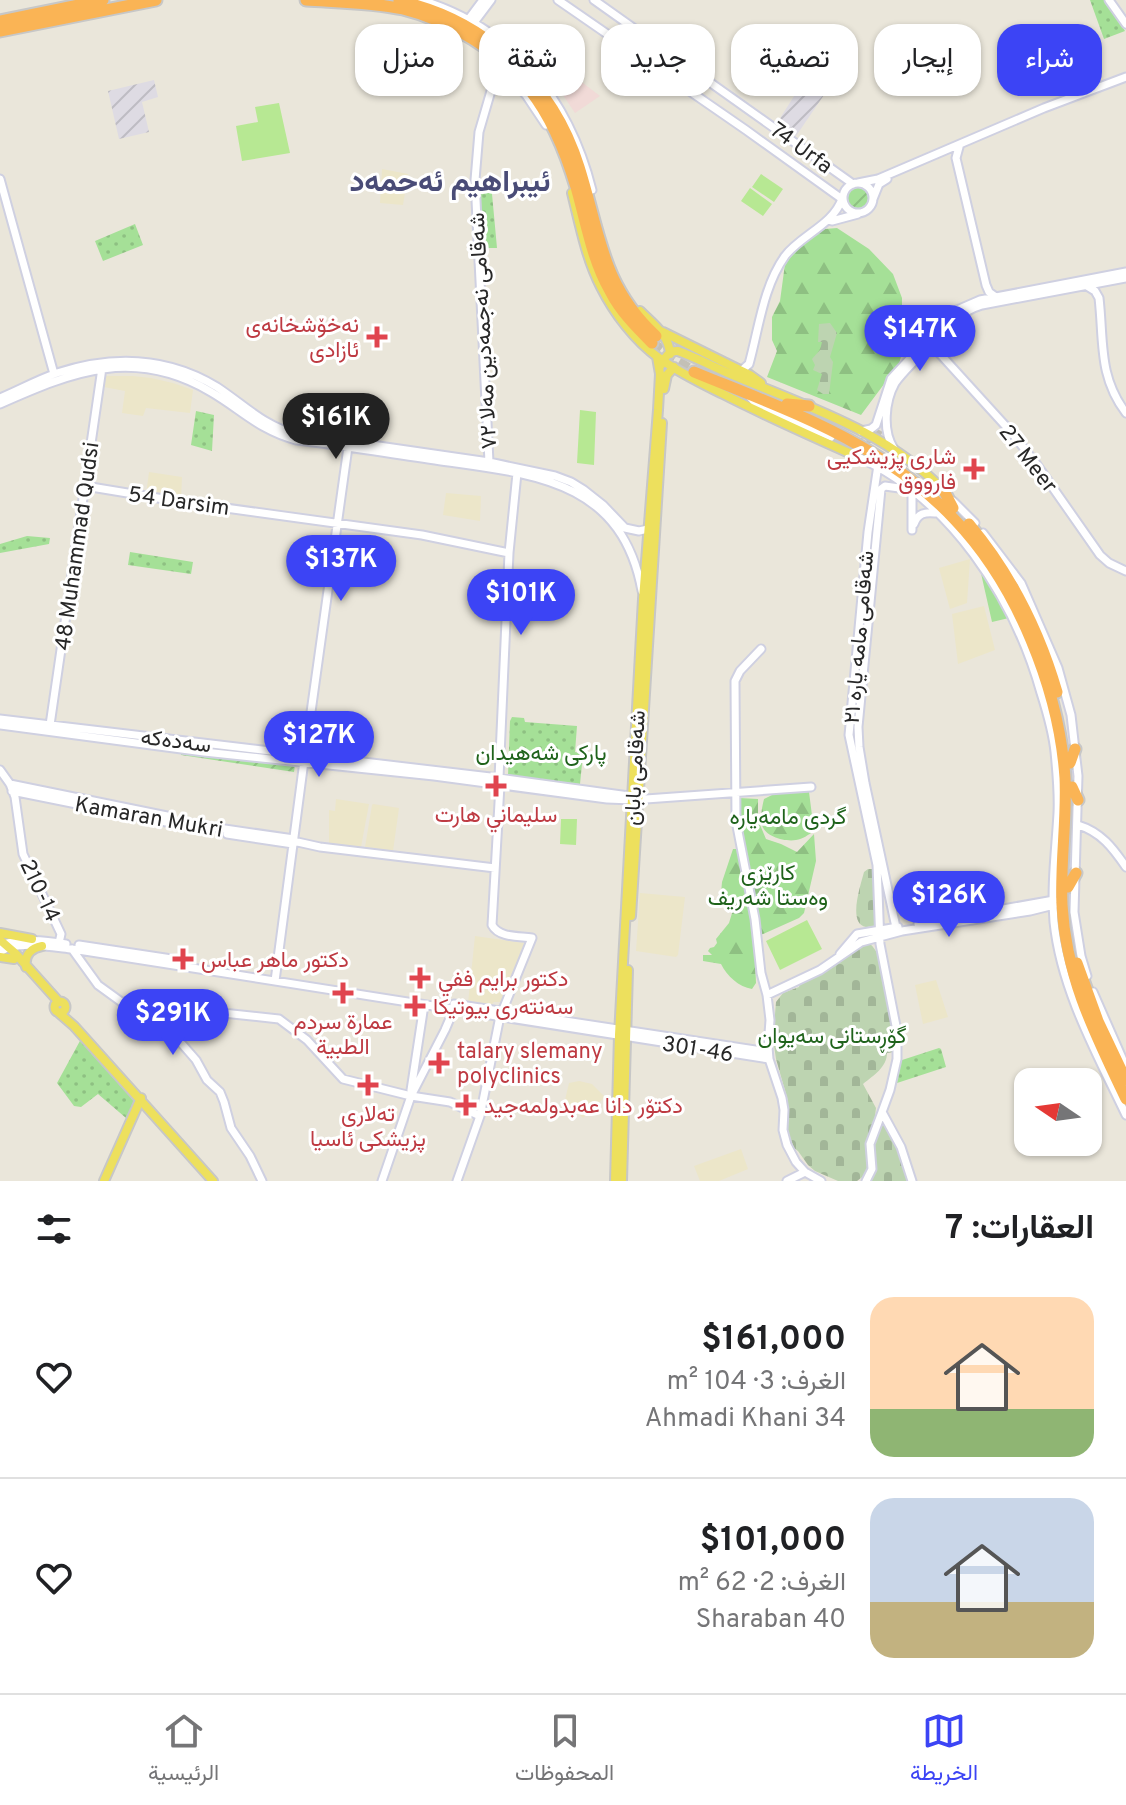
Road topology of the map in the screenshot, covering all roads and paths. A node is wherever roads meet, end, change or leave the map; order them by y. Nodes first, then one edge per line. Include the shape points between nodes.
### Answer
1 (81, 0) edge
2 (103, 0) edge
3 (156, 0) edge
4 (306, 0) edge
5 (395, 0) edge
6 (421, 0) edge
7 (483, 0) edge
8 (491, 0) edge
9 (558, 0) edge
10 (594, 0) edge
11 (1109, 0) edge
12 (20, 15) junction
13 (0, 19) edge
14 (471, 22) junction
15 (1126, 24) edge
16 (479, 28) edge
17 (0, 31) edge
18 (479, 34) edge
19 (479, 47) edge
20 (1126, 79) edge
21 (488, 96) edge
22 (526, 96) edge
23 (534, 96) edge
24 (543, 96) edge
25 (551, 96) edge
26 (562, 112) junction
27 (567, 137) junction
28 (959, 147) junction
29 (945, 154) junction
30 (578, 178) junction
31 (0, 179) edge
32 (856, 183) junction
33 (592, 190) junction
34 (572, 193) junction
35 (842, 199) junction
36 (873, 199) junction
37 (858, 214) junction
38 (1126, 275) edge
39 (1111, 282) junction
40 (1085, 286) junction
41 (1041, 291) junction
42 (996, 297) junction
43 (626, 299) junction
44 (980, 300) junction
45 (1100, 307) junction
46 (950, 324) junction
47 (654, 340) junction
48 (931, 344) junction
49 (670, 353) junction
50 (688, 355) junction
51 (668, 364) junction
52 (102, 368) junction
53 (77, 371) junction
54 (54, 374) junction
55 (662, 376) junction
56 (748, 381) junction
57 (16, 394) junction
58 (732, 399) junction
59 (0, 401) edge
60 (787, 404) junction
61 (757, 405) junction
62 (809, 406) junction
63 (1126, 413) edge
64 (882, 422) junction
65 (260, 423) junction
66 (861, 431) junction
67 (831, 437) dead end
68 (348, 447) junction
69 (895, 450) junction
70 (856, 456) joint
71 (489, 462) junction
72 (880, 462) junction
73 (514, 472) junction
74 (655, 478) junction
75 (85, 486) junction
76 (909, 490) junction
77 (944, 491) junction
78 (601, 507) junction
79 (953, 508) junction
80 (937, 514) junction
81 (337, 522) junction
82 (648, 529) junction
83 (509, 553) junction
84 (1004, 560) junction
85 (986, 571) junction
86 (1126, 571) edge
87 (1002, 577) junction
88 (643, 599) junction
89 (761, 649) dead end
90 (644, 663) junction
91 (0, 719) edge
92 (0, 725) edge
93 (50, 725) junction
94 (138, 739) junction
95 (1075, 749) junction
96 (304, 758) junction
97 (1067, 763) junction
98 (0, 770) edge
99 (1057, 780) junction
100 (500, 781) junction
101 (811, 787) dead end
102 (1072, 787) junction
103 (11, 788) junction
104 (735, 793) junction
105 (636, 799) junction
106 (1078, 800) junction
107 (1078, 825) junction
108 (293, 841) junction
109 (1126, 867) edge
110 (495, 868) junction
111 (1076, 873) junction
112 (1068, 887) junction
113 (1054, 903) junction
114 (896, 930) junction
115 (0, 933) edge
116 (880, 933) junction
117 (32, 939) junction
118 (59, 943) junction
119 (42, 946) junction
120 (2, 947) edge
121 (72, 949) junction
122 (1072, 953) junction
123 (27, 968) junction
124 (276, 979) junction
125 (767, 995) junction
126 (424, 1005) junction
127 (59, 1008) junction
128 (454, 1009) junction
129 (501, 1014) junction
130 (622, 1033) junction
131 (172, 1035) junction
132 (1112, 1036) junction
133 (1094, 1050) junction
134 (769, 1056) junction
135 (1111, 1059) junction
136 (1126, 1067) edge
137 (1126, 1080) edge
138 (411, 1096) junction
139 (1125, 1096) edge
140 (141, 1101) junction
141 (1126, 1107) edge
142 (150, 1111) junction
143 (882, 1112) junction
144 (1126, 1115) edge
145 (480, 1116) junction
146 (131, 1118) junction
147 (805, 1172) junction
148 (104, 1181) edge
149 (213, 1181) edge
150 (262, 1181) edge
151 (382, 1181) edge
152 (457, 1181) edge
153 (615, 1181) edge
154 (622, 1181) edge
155 (787, 1181) edge
156 (821, 1181) edge
157 (866, 1181) edge
158 (912, 1181) edge

1 - 12 street
2 - 12 highway
3 - 17 highway
4 - 19 highway via 403,9 450,26
5 - 18 highway via 428,8
6 - 14 street
7 - 14 street
8 - 14 street
9 - 35 street
10 - 32 street, 74 Urfa
11 - 15 street
12 - 13 highway
14 - 16 street
20 - 28 street
20 - 32 street via 878,179
21 - 71 street, شەقامی نەجمەدین مەلا ٧٢ via 475,180
22 - 34 street via 560,154
23 - 30 highway
24 - 27 highway
25 - 26 street
26 - 27 highway
26 - 33 street
27 - 30 highway
28 - 29 street
28 - 42 street via 956,158 986,285
29 - 36 street via 882,181
29 - 44 street via 955,161 984,285
30 - 33 highway
30 - 34 highway
30 - 43 highway via 612,279
30 - 47 highway via 604,279 638,330
31 - 54 street
32 - 35 street
32 - 36 street via 869,188
33 - 43 main road via 607,253
34 - 47 main road via 600,287 623,321
35 - 37 street via 848,211
35 - 56 street via 835,213 794,246 778,267
36 - 37 street
37 - 56 street via 828,223 783,264 769,295
38 - 39 street
38 - 41 street
39 - 40 street
39 - 45 street
40 - 41 street
40 - 45 street via 1097,293
41 - 42 street
41 - 46 street via 982,305
42 - 44 street
43 - 47 highway
44 - 64 street via 951,315 901,367 888,386
45 - 63 street via 1106,376
46 - 48 street
46 - 64 street via 893,382
47 - 49 main road via 668,341
47 - 51 main road
47 - 56 main road
48 - 64 street via 896,382
48 - 86 street, 27 Meer via 1012,433 1100,555
49 - 50 main road
49 - 51 main road
50 - 51 main road
50 - 56 main road
51 - 55 main road, شەقامی بابان
51 - 55 main road via 669,372
51 - 58 main road
52 - 53 street
52 - 65 street via 140,368 179,377
52 - 75 street, 48 Muhammad Qudsi
53 - 54 street
53 - 57 street
53 - 65 street via 116,360 164,366 210,383
54 - 57 street
55 - 74 main road, شەقامی بابان
56 - 60 highway via 696,368
56 - 61 street
56 - 62 main road
56 - 72 highway
57 - 59 street
58 - 61 street
58 - 70 main road
60 - 62 highway
60 - 79 highway via 871,444
61 - 67 street
62 - 66 main road
64 - 66 street
64 - 69 street
65 - 68 street via 296,440
65 - 71 street via 296,434
66 - 69 main road
68 - 73 street
68 - 81 street
69 - 77 main road
70 - 72 highway
71 - 73 street
72 - 76 street
72 - 87 highway via 916,484 956,521
72 - 116 street, شەقامی مامە یارە ٢١ via 868,532 849,735 877,865
73 - 78 street via 552,481
73 - 83 street
74 - 82 main road, شەقامی بابان
74 - 90 main road
75 - 81 street, 54 Darsim
75 - 93 street, 48 Muhammad Qudsi
76 - 80 street
76 - 80 street via 912,530 920,515
76 - 114 street, شەقامی مامە یارە ٢١ via 881,489 858,732
77 - 79 highway
77 - 84 street
78 - 82 street via 625,528
78 - 88 street via 629,549
79 - 87 highway via 982,541
80 - 85 street
81 - 83 street, 54 Darsim
81 - 96 street
82 - 88 main road, شەقامی بابان
83 - 100 street
84 - 87 highway
84 - 95 street via 1021,583 1058,668
85 - 87 highway
85 - 99 street via 1029,653 1051,727
87 - 97 highway via 1062,710
88 - 90 main road, شەقامی بابان
89 - 104 street via 735,681
90 - 105 main road, شەقامی بابان
91 - 93 street, سەدەکە
92 - 94 street, سەدەکە
93 - 94 street, سەدەکە
94 - 96 street, سەدەکە
95 - 97 highway
95 - 106 street
96 - 100 street, سەدەکە
96 - 108 street
97 - 99 highway
97 - 102 highway
97 - 122 highway via 1062,895
98 - 103 street
99 - 113 street
100 - 105 street, سەدەکە
100 - 110 street
101 - 104 street, سەدەکە
102 - 106 highway
102 - 112 highway
103 - 108 street, Kamaran Mukri
103 - 118 street, 210-14 via 23,854 60,932
104 - 105 street, سەدەکە
104 - 125 street
105 - 130 main road, شەقامی بابان
106 - 107 street
107 - 109 street via 1101,837
107 - 111 street
108 - 110 street, Kamaran Mukri
108 - 124 street
110 - 129 street via 493,928 532,938
111 - 112 highway
111 - 132 street via 1074,912 1081,956
112 - 122 highway
113 - 114 street
113 - 133 street via 1068,984
114 - 116 street
115 - 117 main road
116 - 125 street
116 - 143 street, شەقامی مامە یارە ٢١ via 898,1046
117 - 118 street
117 - 120 street
118 - 124 street
119 - 120 street
119 - 121 street
119 - 123 main road via 29,952
120 - 123 main road
120 - 127 main road
121 - 124 street
121 - 131 street via 100,987
122 - 135 highway
123 - 127 main road
124 - 126 street
124 - 129 street
125 - 134 street
126 - 128 street
126 - 138 street
127 - 140 main road
128 - 129 street
128 - 138 street
129 - 130 street, 301-46
129 - 145 street
130 - 134 street, 301-46
130 - 153 main road, شەقامی بابان
130 - 154 main road
131 - 138 street via 223,1013 275,1019 307,1040 343,1079
131 - 150 street via 220,1092 231,1128
132 - 135 highway
132 - 136 street
133 - 135 highway
133 - 144 street
134 - 147 street via 782,1098 787,1145
135 - 137 highway
135 - 139 highway
138 - 145 street via 450,1102
138 - 151 street
139 - 141 highway
140 - 142 main road
140 - 146 main road
142 - 146 main road via 140,1109
142 - 149 main road
143 - 157 street, شەقامی مامە یارە ٢١ via 870,1144 872,1169
143 - 158 street
145 - 152 street
146 - 148 main road
147 - 155 street
147 - 156 street

